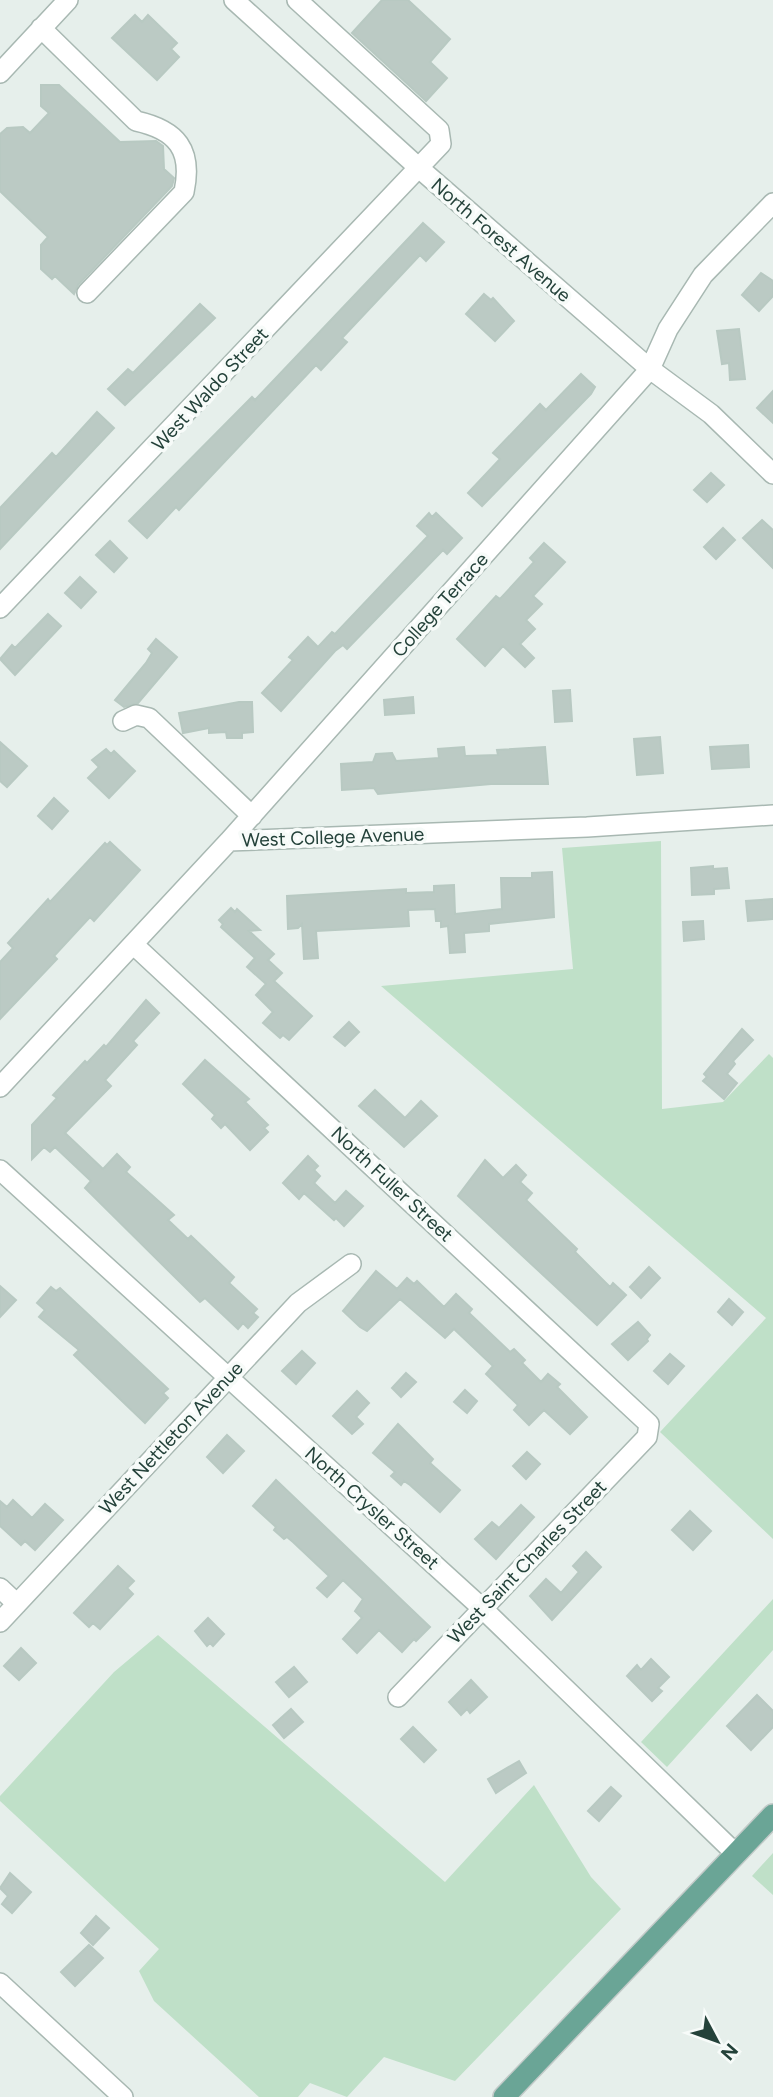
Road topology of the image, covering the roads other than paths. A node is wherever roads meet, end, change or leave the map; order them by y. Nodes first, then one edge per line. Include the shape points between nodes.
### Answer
1 (68, 0) edge
2 (234, 0) edge
3 (297, 0) edge
4 (41, 28) junction
5 (0, 73) edge
6 (419, 168) junction
7 (773, 203) edge
8 (87, 293) dead end
9 (650, 369) junction
10 (773, 474) edge
11 (0, 608) edge
12 (123, 721) dead end
13 (773, 815) edge
14 (252, 816) junction
15 (229, 841) junction
16 (134, 945) junction
17 (0, 1087) edge
18 (0, 1170) edge
19 (351, 1264) dead end
20 (227, 1377) junction
21 (649, 1424) joint
22 (0, 1588) edge
23 (17, 1604) junction
24 (483, 1609) junction
25 (0, 1622) edge
26 (398, 1697) dead end
27 (773, 1815) edge
28 (736, 1854) junction
29 (0, 1983) edge
30 (123, 2097) edge
31 (503, 2097) edge

1 - 4 street
2 - 6 street, North Forest Avenue
3 - 6 street, West Waldo Street via 439,130 441,144
4 - 5 street
4 - 8 street via 136,121 171,133 188,172 184,192
6 - 9 street, North Forest Avenue
6 - 11 street, West Waldo Street
7 - 9 street, College Terrace via 704,275 668,329
9 - 10 street, North Forest Avenue via 711,414
9 - 14 street, College Terrace
12 - 14 street via 136,715 149,718
13 - 15 street, West College Avenue
14 - 15 street, College Terrace
15 - 16 street, West College Avenue
16 - 17 street, West College Avenue
16 - 21 street, North Fuller Street
18 - 20 street, North Crysler Street
19 - 20 street, West Nettleton Avenue via 298,1303
20 - 23 street, West Nettleton Avenue
20 - 24 street, North Crysler Street
21 - 24 street, West Saint Charles Street via 646,1437
22 - 23 street
23 - 25 street, West Nettleton Avenue
24 - 26 street, West Saint Charles Street
24 - 28 street, North Crysler Street
27 - 28 main road
28 - 31 main road
29 - 30 street

